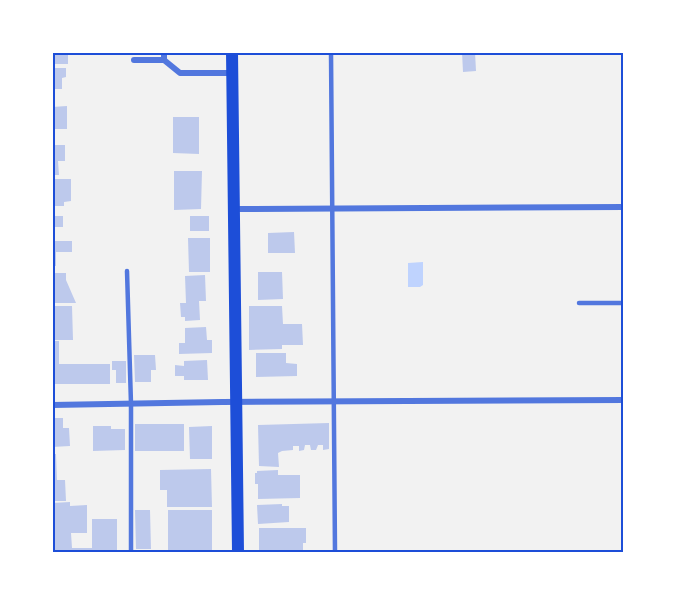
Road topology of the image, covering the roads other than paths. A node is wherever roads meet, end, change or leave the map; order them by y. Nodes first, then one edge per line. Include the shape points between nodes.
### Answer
1 (232, 52) edge
2 (330, 52) edge
3 (164, 56) edge
4 (134, 60) dead end
5 (232, 73) junction
6 (624, 207) edge
7 (233, 209) junction
8 (331, 209) junction
9 (127, 271) dead end
10 (579, 303) dead end
11 (624, 303) edge
12 (624, 400) edge
13 (236, 402) junction
14 (333, 403) junction
15 (131, 404) junction
16 (52, 405) edge
17 (131, 552) edge
18 (238, 552) edge
19 (334, 552) edge

1 - 5 main road
2 - 8 lane
3 - 4 street
3 - 5 street via 180,73
5 - 7 main road
6 - 8 street
7 - 8 street
7 - 13 main road
8 - 14 lane
9 - 15 lane
10 - 11 lane
12 - 14 street
13 - 14 street
13 - 15 street
13 - 18 main road
14 - 19 lane
15 - 16 street
15 - 17 lane

